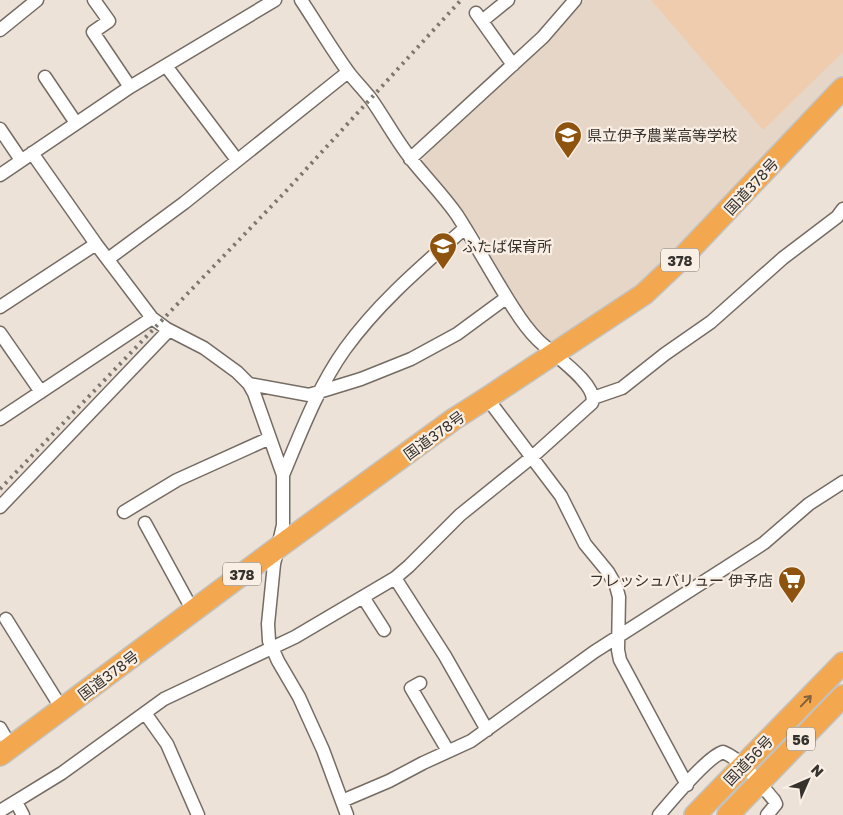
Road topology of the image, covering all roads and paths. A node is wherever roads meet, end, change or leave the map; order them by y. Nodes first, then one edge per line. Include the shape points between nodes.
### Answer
1 (37, 0) edge
2 (94, 0) edge
3 (275, 0) edge
4 (301, 0) edge
5 (508, 0) edge
6 (576, 0) edge
7 (0, 30) edge
8 (513, 65) junction
9 (166, 66) junction
10 (348, 72) junction
11 (44, 77) dead end
12 (130, 87) junction
13 (843, 88) edge
14 (76, 123) junction
15 (0, 129) edge
16 (27, 156) junction
17 (410, 158) junction
18 (237, 160) junction
19 (0, 175) edge
20 (843, 209) edge
21 (465, 228) junction
22 (96, 244) junction
23 (108, 259) junction
24 (506, 298) junction
25 (0, 306) edge
26 (152, 318) junction
27 (169, 330) junction
28 (0, 333) edge
29 (553, 353) junction
30 (249, 384) junction
31 (41, 392) junction
32 (320, 392) junction
33 (488, 398) junction
34 (593, 398) junction
35 (0, 419) edge
36 (270, 438) junction
37 (532, 457) junction
38 (284, 475) junction
39 (843, 482) edge
40 (0, 507) edge
41 (124, 512) dead end
42 (145, 522) dead end
43 (280, 546) junction
44 (395, 578) junction
45 (363, 598) junction
46 (193, 611) junction
47 (6, 619) dead end
48 (384, 630) dead end
49 (619, 637) junction
50 (272, 648) junction
51 (843, 663) edge
52 (420, 683) dead end
53 (843, 696) edge
54 (62, 709) junction
55 (145, 713) junction
56 (0, 728) edge
57 (487, 730) junction
58 (6, 751) edge
59 (448, 751) junction
60 (742, 766) junction
61 (759, 783) junction
62 (687, 785) junction
63 (342, 801) junction
64 (16, 802) junction
65 (0, 811) edge
66 (23, 815) edge
67 (198, 815) edge
68 (347, 815) edge
69 (659, 815) edge
70 (695, 815) edge
71 (728, 815) edge
72 (767, 815) edge

1 - 7 street
2 - 12 street via 109,21 93,32
3 - 9 street
4 - 10 street
5 - 8 street via 479,17
6 - 8 street
8 - 17 street
9 - 12 street
9 - 18 street
10 - 17 street
10 - 18 street
11 - 14 street
12 - 14 street
13 - 29 highway, 国道378号 / 378 via 662,278 644,294
14 - 16 street
15 - 16 street
16 - 19 street
16 - 22 street
17 - 21 street via 444,197
18 - 23 street
20 - 34 street via 711,322 622,388
21 - 24 street
21 - 32 street via 404,282 371,317 345,350
22 - 23 street
22 - 25 street
23 - 26 street
24 - 29 street via 538,340
24 - 32 street via 457,334 411,359
26 - 27 street
26 - 31 street
27 - 30 street via 204,348
27 - 40 street
28 - 31 street
29 - 33 highway, 国道378号 / 378
29 - 34 street via 591,390
30 - 32 street via 309,395
30 - 36 street
31 - 35 street
32 - 38 street
33 - 37 street
33 - 43 highway, 国道378号 / 378 via 454,419
34 - 37 street via 592,403
36 - 38 street
36 - 41 street via 177,480
37 - 44 street via 473,503
37 - 49 street via 561,496 585,544 616,586
38 - 43 street via 284,525
39 - 49 street via 809,504 764,543
42 - 46 street
43 - 46 highway, 国道378号 / 378
43 - 50 street via 274,564 268,624
44 - 45 street
44 - 57 street
45 - 48 street
45 - 50 street
46 - 54 highway, 国道378号 / 378
47 - 54 street
49 - 57 street
49 - 62 street via 620,660
50 - 55 street via 180,691
50 - 63 street via 299,697
60 -> 51 highway, 国道56号 / 56
52 - 59 street via 410,688
53 - 61 highway, 国道56号 / 56
54 - 58 highway, 国道378号 / 378
55 - 64 street
55 - 67 street via 166,744
56 - 58 street
57 - 59 street
59 - 63 street
60 - 61 street
60 - 62 street via 730,755 716,754
60 - 70 highway, 国道56号 / 56
61 - 71 highway, 国道56号 / 56
61 - 72 street via 776,804
62 - 69 street
63 - 68 street
64 - 65 street
64 - 66 street

